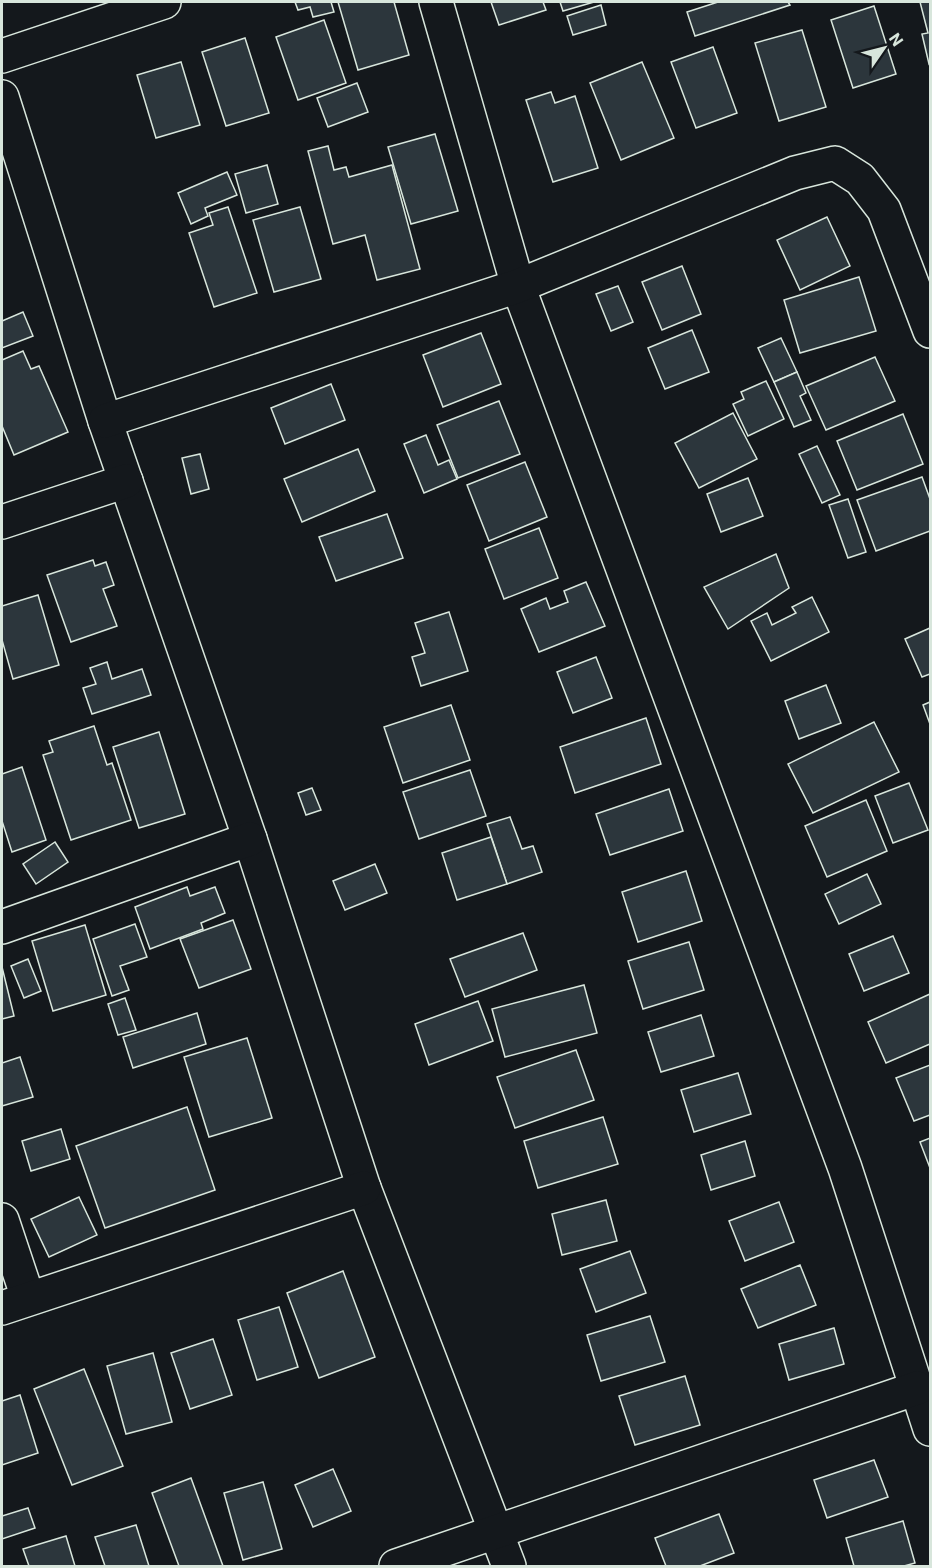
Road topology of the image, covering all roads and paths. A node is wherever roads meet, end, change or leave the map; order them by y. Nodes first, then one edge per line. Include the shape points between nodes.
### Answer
1 (164, 2) edge
2 (436, 2) edge
3 (2, 56) edge
4 (2, 97) edge
5 (7, 134) edge
6 (518, 286) junction
7 (930, 331) edge
8 (105, 421) junction
9 (126, 481) junction
10 (2, 522) edge
11 (250, 839) junction
12 (2, 927) edge
13 (364, 1188) junction
14 (2, 1220) edge
15 (15, 1303) edge
16 (917, 1388) junction
17 (930, 1429) edge
18 (497, 1532) junction
19 (396, 1566) edge
20 (509, 1566) edge

1 - 3 street
2 - 6 street
4 - 5 street
5 - 8 street
6 - 7 street via 795,173 835,163 860,179 884,210
6 - 8 street
6 - 16 street via 845,1168
8 - 9 street
9 - 10 street
9 - 11 street
11 - 12 street
11 - 13 street
13 - 15 street
13 - 18 street
14 - 15 street
16 - 17 street
16 - 18 street
18 - 19 street
18 - 20 street

